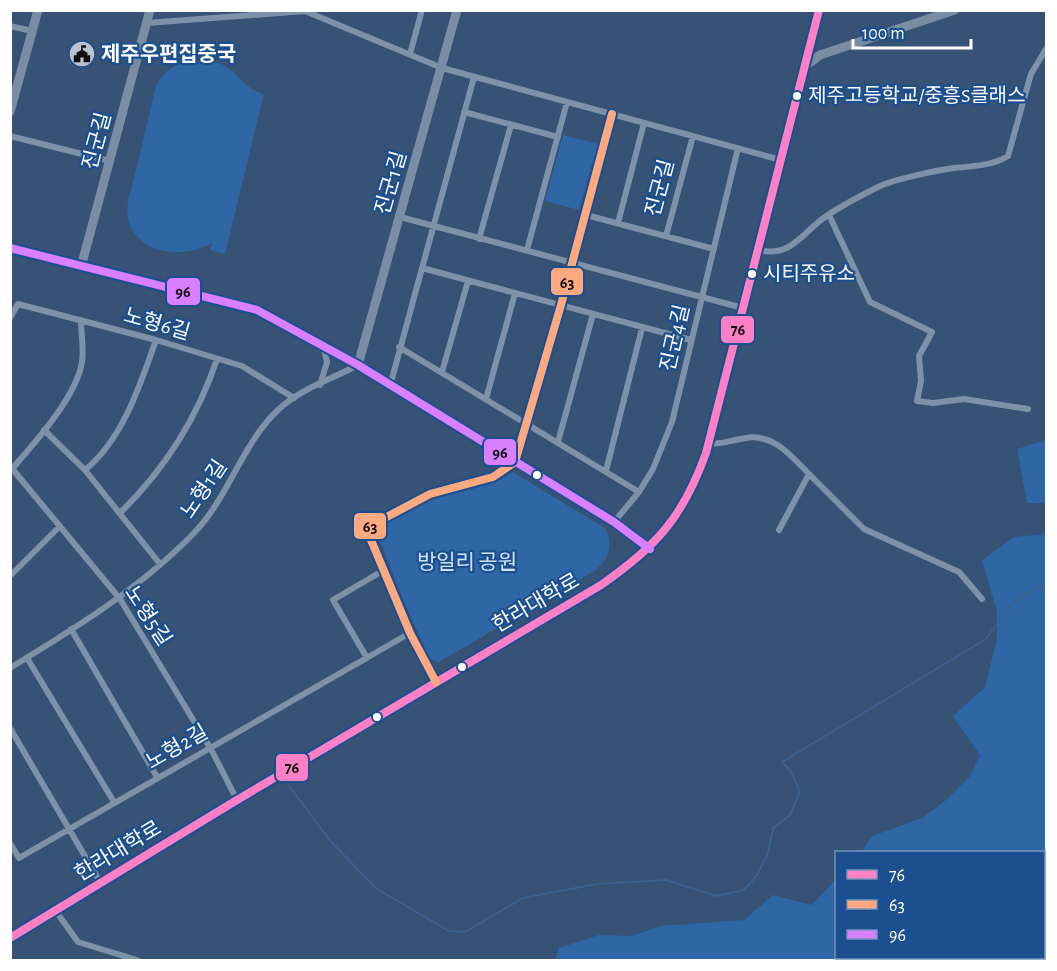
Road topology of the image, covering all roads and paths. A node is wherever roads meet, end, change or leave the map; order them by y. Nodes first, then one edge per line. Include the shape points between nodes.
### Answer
1 (38, 10) edge
2 (150, 10) edge
3 (422, 10) edge
4 (457, 10) edge
5 (819, 10) edge
6 (956, 10) edge
7 (305, 11) edge
8 (147, 23) junction
9 (10, 26) edge
10 (32, 31) junction
11 (1047, 49) edge
12 (410, 54) junction
13 (805, 66) junction
14 (442, 68) junction
15 (474, 77) junction
16 (567, 102) junction
17 (10, 112) edge
18 (464, 112) junction
19 (612, 114) junction
20 (644, 123) junction
21 (511, 125) junction
22 (10, 136) edge
23 (693, 136) junction
24 (558, 137) junction
25 (738, 148) junction
26 (781, 160) junction
27 (110, 161) junction
28 (586, 215) junction
29 (829, 215) junction
30 (400, 217) junction
31 (618, 223) junction
32 (433, 227) junction
33 (666, 236) junction
34 (479, 239) junction
35 (10, 248) edge
36 (714, 249) junction
37 (527, 250) junction
38 (759, 250) junction
39 (573, 263) junction
40 (81, 267) junction
41 (422, 268) junction
42 (468, 281) junction
43 (515, 293) junction
44 (701, 298) junction
45 (561, 305) junction
46 (743, 308) junction
47 (593, 314) junction
48 (10, 318) edge
49 (81, 320) junction
50 (642, 328) junction
51 (156, 340) junction
52 (691, 340) junction
53 (322, 345) junction
54 (399, 347) junction
55 (217, 359) junction
56 (358, 365) junction
57 (442, 372) junction
58 (320, 385) junction
59 (390, 386) junction
60 (294, 398) junction
61 (486, 399) junction
62 (1028, 409) dead end
63 (528, 425) junction
64 (44, 430) junction
65 (558, 442) junction
66 (709, 444) junction
67 (515, 462) junction
68 (11, 468) edge
69 (85, 471) junction
70 (606, 471) junction
71 (809, 474) junction
72 (639, 492) junction
73 (120, 513) junction
74 (614, 522) junction
75 (60, 526) junction
76 (778, 530) dead end
77 (650, 549) junction
78 (160, 564) junction
79 (384, 570) junction
80 (10, 576) edge
81 (118, 597) junction
82 (982, 599) dead end
83 (71, 629) junction
84 (410, 633) junction
85 (27, 658) junction
86 (366, 658) junction
87 (10, 668) edge
88 (436, 682) junction
89 (10, 728) edge
90 (209, 747) junction
91 (157, 777) junction
92 (237, 800) junction
93 (114, 802) junction
94 (69, 828) junction
95 (10, 843) edge
96 (100, 882) junction
97 (55, 910) junction
98 (10, 938) edge
99 (137, 960) edge

1 - 10 main road
2 - 8 main road, 진군길
3 - 12 street
4 - 14 main road, 진군1길
5 - 13 main road, 한라대학로
6 - 13 main road via 820,55
7 - 8 street, 진군길
7 - 12 street, 진군길
8 - 27 main road, 진군길
9 - 10 street
10 - 17 main road
11 - 29 street via 1031,74 1008,156 982,165 886,183
12 - 14 street, 진군길
13 - 26 main road, 한라대학로
14 - 15 street, 진군길
14 - 30 main road, 진군1길
15 - 16 street, 진군길
15 - 18 street
16 - 19 street, 진군길
16 - 24 street
18 - 21 street
18 - 32 street
19 - 20 street, 진군길
19 - 28 street
20 - 23 street, 진군길
20 - 31 street, 진군길
21 - 24 street
21 - 34 street
22 - 27 street
23 - 25 street, 진군길
23 - 33 street, 진군길
24 - 37 street
25 - 26 street, 진군길
25 - 36 street, 진군4길
26 - 38 main road, 한라대학로
27 - 40 main road, 진군길
28 - 31 street, 진군길
28 - 39 street
29 - 38 street via 783,250
29 - 62 street via 870,302 932,332 919,356 921,381 917,401 964,399
30 - 32 street
30 - 56 main road, 진군1길
31 - 33 street
32 - 34 street
32 - 41 street
33 - 36 street, 진군길
34 - 37 street
35 - 40 street
36 - 44 street, 진군4길
37 - 39 street
38 - 46 main road, 한라대학로
39 - 44 street
39 - 45 street
40 - 53 street via 258,310
41 - 42 street
41 - 54 street
42 - 43 street
42 - 57 street
43 - 45 street
43 - 61 street
44 - 46 street
44 - 52 street, 진군4길
45 - 47 street
45 - 63 street
46 - 66 main road, 한라대학로
47 - 50 street
47 - 65 street
48 - 49 street, 노형6길 via 18,304
49 - 51 street, 노형6길
49 - 64 street via 82,362 70,391
50 - 52 street
50 - 70 street
51 - 55 street, 노형6길
51 - 69 street via 127,413 98,460
52 - 72 street, 진군4길 via 662,452
53 - 56 street
53 - 58 street via 327,362
54 - 57 street
54 - 59 street
55 - 60 street, 노형6길 via 242,366
55 - 73 street via 207,389 180,440 147,487
56 - 58 street, 노형1길
56 - 59 street
57 - 61 street
58 - 60 street, 노형1길
59 - 67 street
60 - 78 street, 노형1길 via 277,410 260,433 224,494 195,532
61 - 63 street
63 - 65 street
63 - 67 street
64 - 68 street
64 - 69 street
65 - 70 street
66 - 71 street via 764,438 779,445
66 - 77 main road, 한라대학로 via 681,510
67 - 74 street
67 - 79 street via 493,477 430,494 366,528
68 - 75 street, 노형5길
69 - 73 street
70 - 72 street
71 - 76 street
71 - 82 street via 864,529 959,572
72 - 74 street, 진군4길
73 - 78 street
74 - 77 street
75 - 80 street
75 - 81 street, 노형5길
77 - 88 main road, 한라대학로 via 602,585
78 - 81 street, 노형1길
79 - 84 street
79 - 86 street via 333,600
81 - 83 street, 노형1길
81 - 90 street, 노형5길
83 - 85 street, 노형1길
83 - 91 street
84 - 86 street, 노형2길
84 - 88 street
85 - 87 street, 노형1길
85 - 93 street
86 - 90 street, 노형2길
88 - 92 main road, 한라대학로
89 - 94 street
90 - 91 street, 노형2길
90 - 92 street, 노형5길
91 - 93 street, 노형2길
92 - 96 main road, 한라대학로
93 - 94 street, 노형2길
94 - 95 street, 노형2길 via 19,858
94 - 96 street
96 - 97 main road, 한라대학로
97 - 98 main road, 한라대학로
97 - 99 street via 78,942

